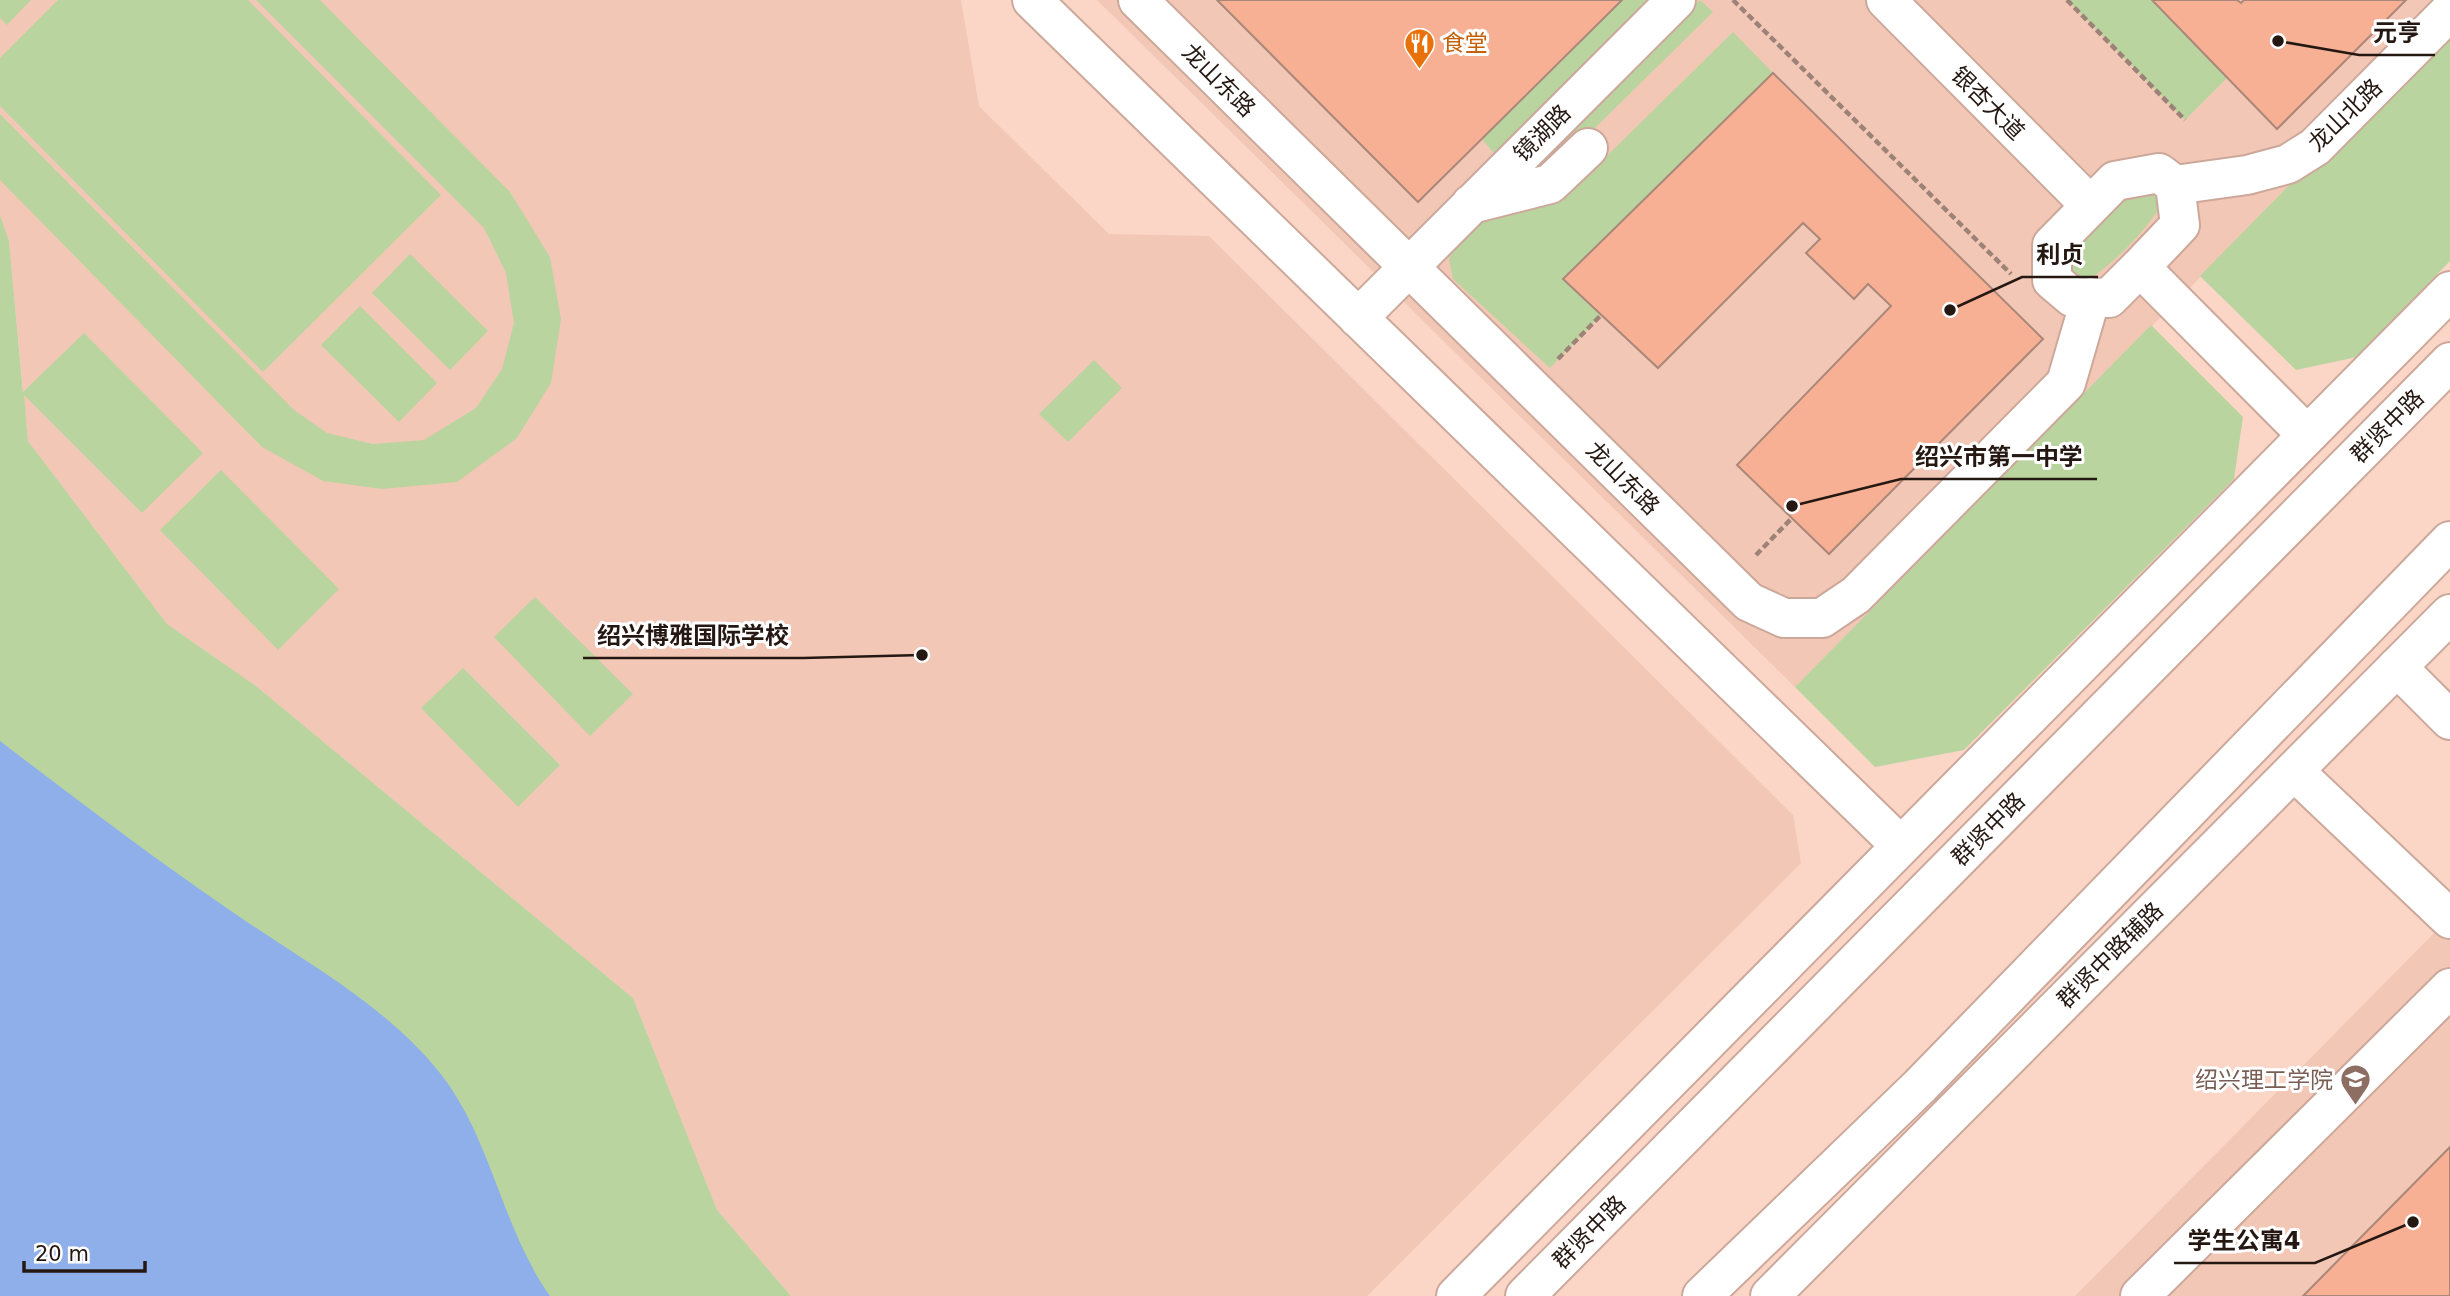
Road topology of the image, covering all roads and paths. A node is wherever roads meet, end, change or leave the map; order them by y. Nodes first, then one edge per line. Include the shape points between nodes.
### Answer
1 (1032, 0) edge
2 (1676, 0) edge
3 (1732, 0) edge
4 (1886, 0) edge
5 (2067, 0) edge
6 (1155, 6) edge
7 (2450, 11) edge
8 (2185, 120) dead end
9 (1588, 148) dead end
10 (2175, 185) junction
11 (1471, 204) junction
12 (2090, 205) junction
13 (1409, 266) junction
14 (2140, 267) junction
15 (2015, 278) dead end
16 (2450, 291) edge
17 (2091, 298) junction
18 (1602, 314) dead end
19 (1359, 318) junction
20 (2450, 362) edge
21 (1531, 387) junction
22 (2308, 435) junction
23 (1792, 518) dead end
24 (2450, 541) edge
25 (1729, 582) junction
26 (2450, 614) edge
27 (2397, 667) junction
28 (2450, 720) edge
29 (2294, 771) junction
30 (1901, 846) junction
31 (2450, 919) edge
32 (2450, 988) edge
33 (1456, 1296) edge
34 (1525, 1296) edge
35 (1703, 1296) edge
36 (1770, 1296) edge
37 (2140, 1296) edge

1 - 19 main road
2 - 11 main road, 镜湖路
3 - 15 path
4 - 12 main road, 银杏大道
5 - 8 path
6 - 13 main road, 龙山东路
7 - 10 main road, 龙山北路 via 2315,147 2288,164
9 - 11 main road via 1550,184
10 - 12 main road via 2159,173 2115,181
10 - 14 main road via 2180,225
11 - 13 main road, 镜湖路
12 - 17 main road via 2052,246 2052,280 2072,297
13 - 19 main road, 镜湖路
13 - 21 main road, 龙山东路
14 - 17 main road via 2109,298
14 - 22 main road
16 - 22 main road
17 - 25 main road, 龙山东路 via 2066,383 1856,595 1822,618 1784,618 1749,602
18 - 21 path
19 - 30 main road
20 - 34 main road, 群贤中路
21 - 25 main road, 龙山东路
22 - 30 main road
23 - 25 path
24 - 35 main road via 1920,1086
26 - 27 main road, 群贤中路辅路
27 - 28 main road
27 - 29 main road, 群贤中路辅路
29 - 31 main road
29 - 36 main road, 群贤中路辅路
30 - 33 main road
32 - 37 main road

